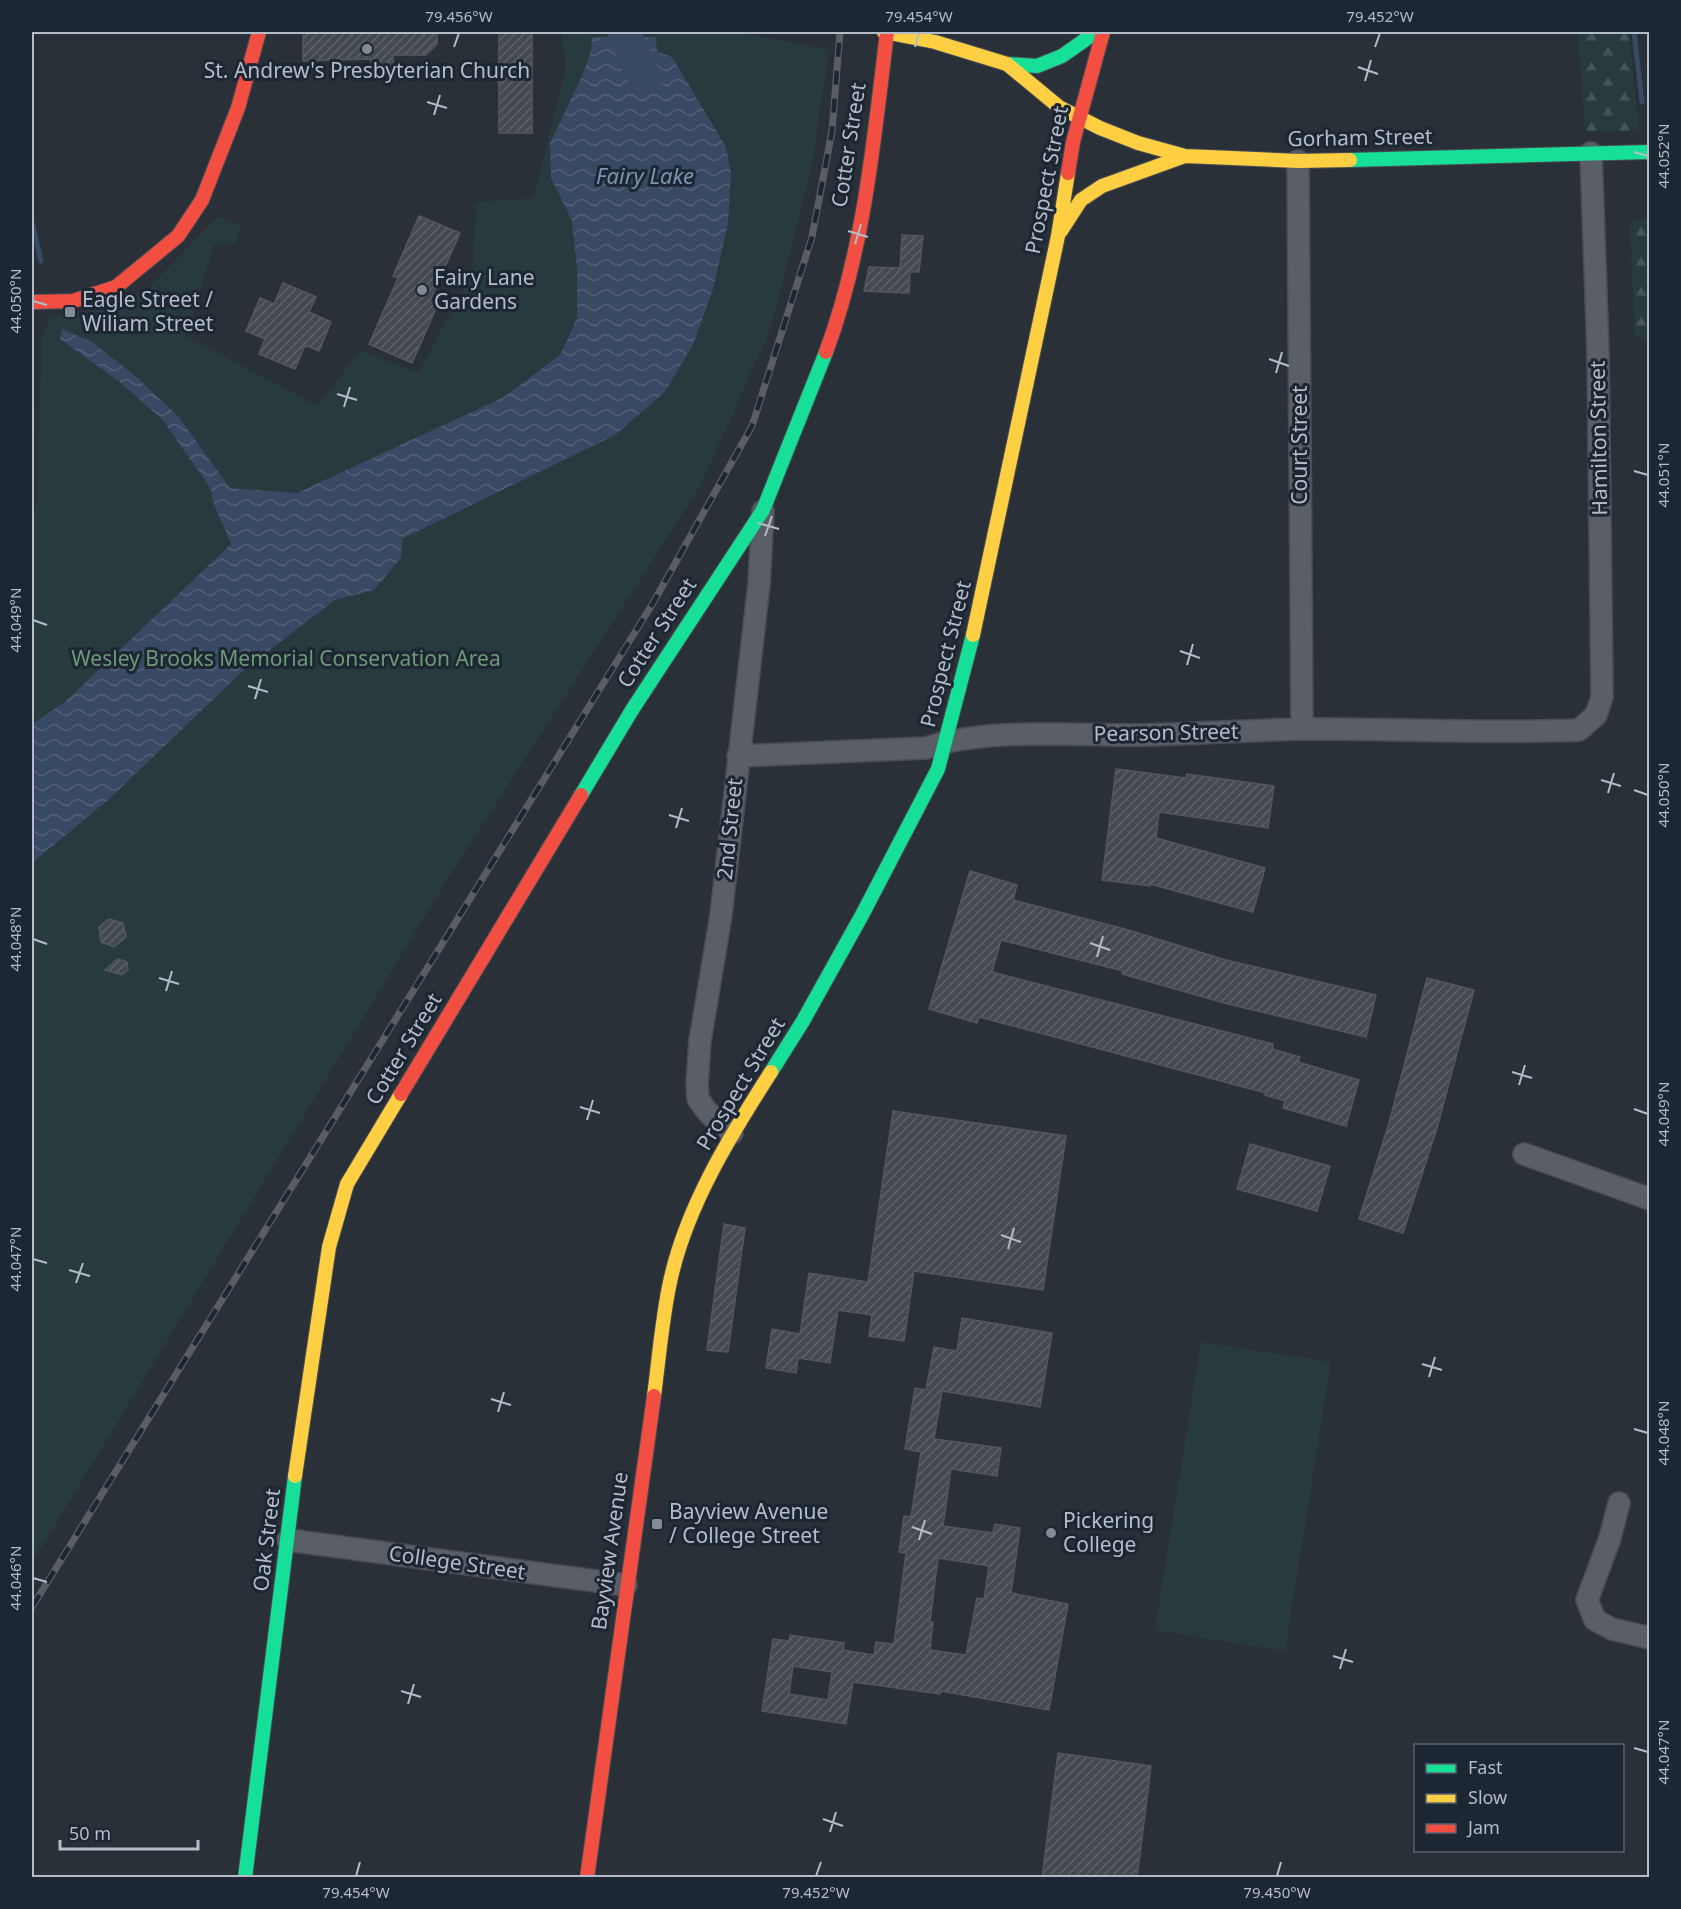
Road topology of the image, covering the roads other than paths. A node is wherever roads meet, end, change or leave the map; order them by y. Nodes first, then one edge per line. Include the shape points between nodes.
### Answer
1 (259, 32) edge
2 (885, 32) edge
3 (1096, 32) edge
4 (1103, 32) edge
5 (1007, 64) junction
6 (1078, 117) junction
7 (1650, 152) edge
8 (1591, 153) junction
9 (1185, 156) junction
10 (1298, 161) junction
11 (1058, 236) junction
12 (32, 302) edge
13 (763, 510) junction
14 (1591, 719) joint
15 (1302, 729) junction
16 (946, 741) junction
17 (738, 756) junction
18 (732, 1133) junction
19 (1524, 1154) dead end
20 (1650, 1199) edge
21 (339, 1209) joint
22 (684, 1233) joint
23 (1619, 1503) dead end
24 (288, 1540) junction
25 (626, 1585) junction
26 (1650, 1638) edge
27 (245, 1878) edge
28 (587, 1878) edge

1 - 12 main road via 238,108 202,200 178,236 116,287 72,301
2 - 5 main road via 935,42
2 - 13 main road, Cotter Street via 867,194 850,272 827,349
3 - 5 main road via 1062,56 1037,66
4 - 6 main road, Prospect Street
5 - 6 main road, Gorham Street via 1059,107
6 - 9 main road, Gorham Street via 1138,143
6 - 11 main road, Prospect Street
7 - 8 main road, Gorham Street
8 - 10 main road, Gorham Street
8 - 14 street, Hamilton Street via 1602,697
9 - 10 main road, Gorham Street
9 - 11 main road via 1102,186 1081,200
10 - 15 street, Court Street
11 - 16 main road, Prospect Street via 976,625
13 - 17 street, 2nd Street via 759,584
13 - 21 main road, Cotter Street via 627,718 347,1184
14 - 15 street, Pearson Street via 1579,730 1534,732
15 - 16 street, Pearson Street
16 - 17 street, Pearson Street via 926,748
16 - 18 main road, Prospect Street via 938,769 862,915 803,1021
17 - 18 street, 2nd Street via 721,915 700,1041 698,1084 698,1099
18 - 22 main road, Prospect Street
19 - 20 street
21 - 24 main road, Oak Street via 329,1247
22 - 25 main road, Bayview Avenue via 670,1282
23 - 26 street via 1587,1600 1595,1620 1612,1629
24 - 25 street, College Street
24 - 27 main road, Oak Street
25 - 28 main road, Bayview Avenue

